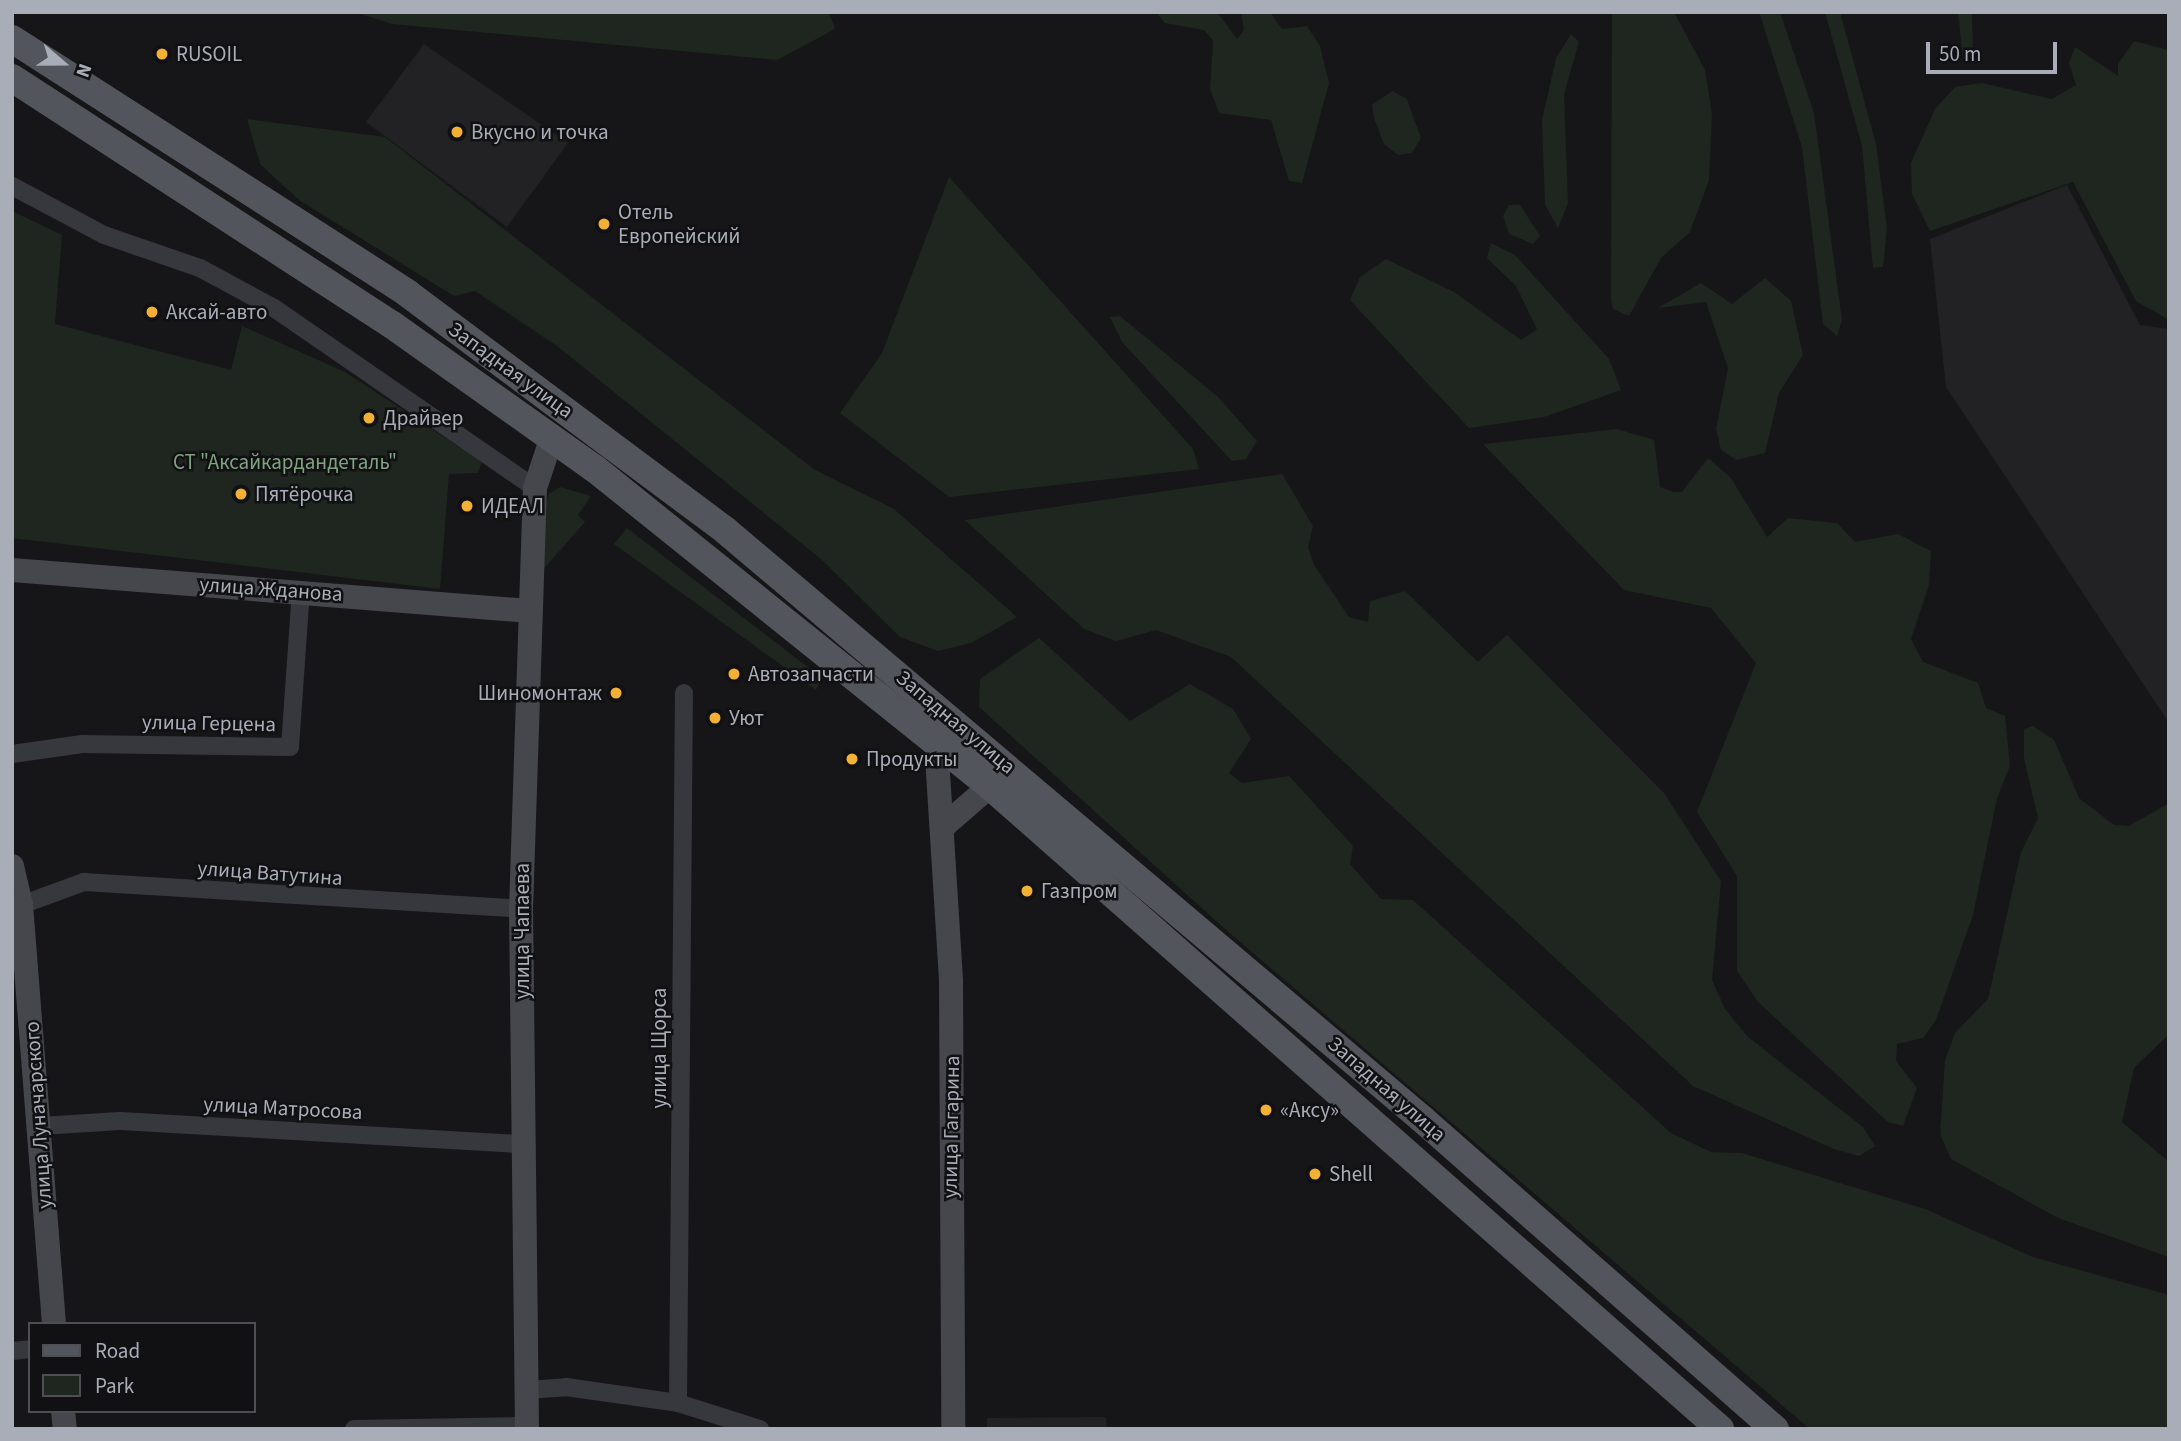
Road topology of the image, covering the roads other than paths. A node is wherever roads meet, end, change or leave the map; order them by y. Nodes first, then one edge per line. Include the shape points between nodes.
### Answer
1 (12, 39) edge
2 (12, 78) edge
3 (12, 186) edge
4 (552, 437) junction
5 (535, 488) junction
6 (12, 570) edge
7 (301, 590) junction
8 (530, 611) junction
9 (684, 693) dead end
10 (936, 741) junction
11 (12, 754) edge
12 (990, 786) junction
13 (944, 826) junction
14 (12, 866) edge
15 (21, 905) junction
16 (521, 909) junction
17 (40, 1126) junction
18 (523, 1144) junction
19 (54, 1322) edge
20 (527, 1390) junction
21 (678, 1403) junction
22 (527, 1428) edge
23 (354, 1429) edge
24 (760, 1429) edge
25 (953, 1429) edge
26 (1720, 1429) edge
27 (1774, 1429) edge

1 - 27 main road, Западная улица via 407,293 726,531 1422,1119
2 - 4 main road, Западная улица via 391,324
3 - 5 street via 104,235 200,268 274,309
4 - 5 main road, улица Чапаева
4 - 10 main road, Западная улица
5 - 8 main road, улица Чапаева
6 - 7 main road, улица Жданова
7 - 8 main road, улица Жданова
7 - 11 street, улица Герцена via 290,747 82,744
8 - 16 main road, улица Чапаева
9 - 21 street, улица Щорса
10 - 12 main road, Западная улица
10 - 13 main road, улица Гагарина
12 - 13 main road
12 - 26 main road, Западная улица
13 - 25 main road, улица Гагарина via 951,995
14 - 15 main road, улица Луначарского
15 - 16 street, улица Ватутина via 84,882
15 - 17 main road, улица Луначарского
16 - 18 main road, улица Чапаева
17 - 18 street, улица Матросова via 120,1121
17 - 19 main road, улица Луначарского
18 - 20 main road, улица Чапаева
20 - 21 street via 566,1387
20 - 22 main road, улица Чапаева
21 - 24 street
22 - 23 street

